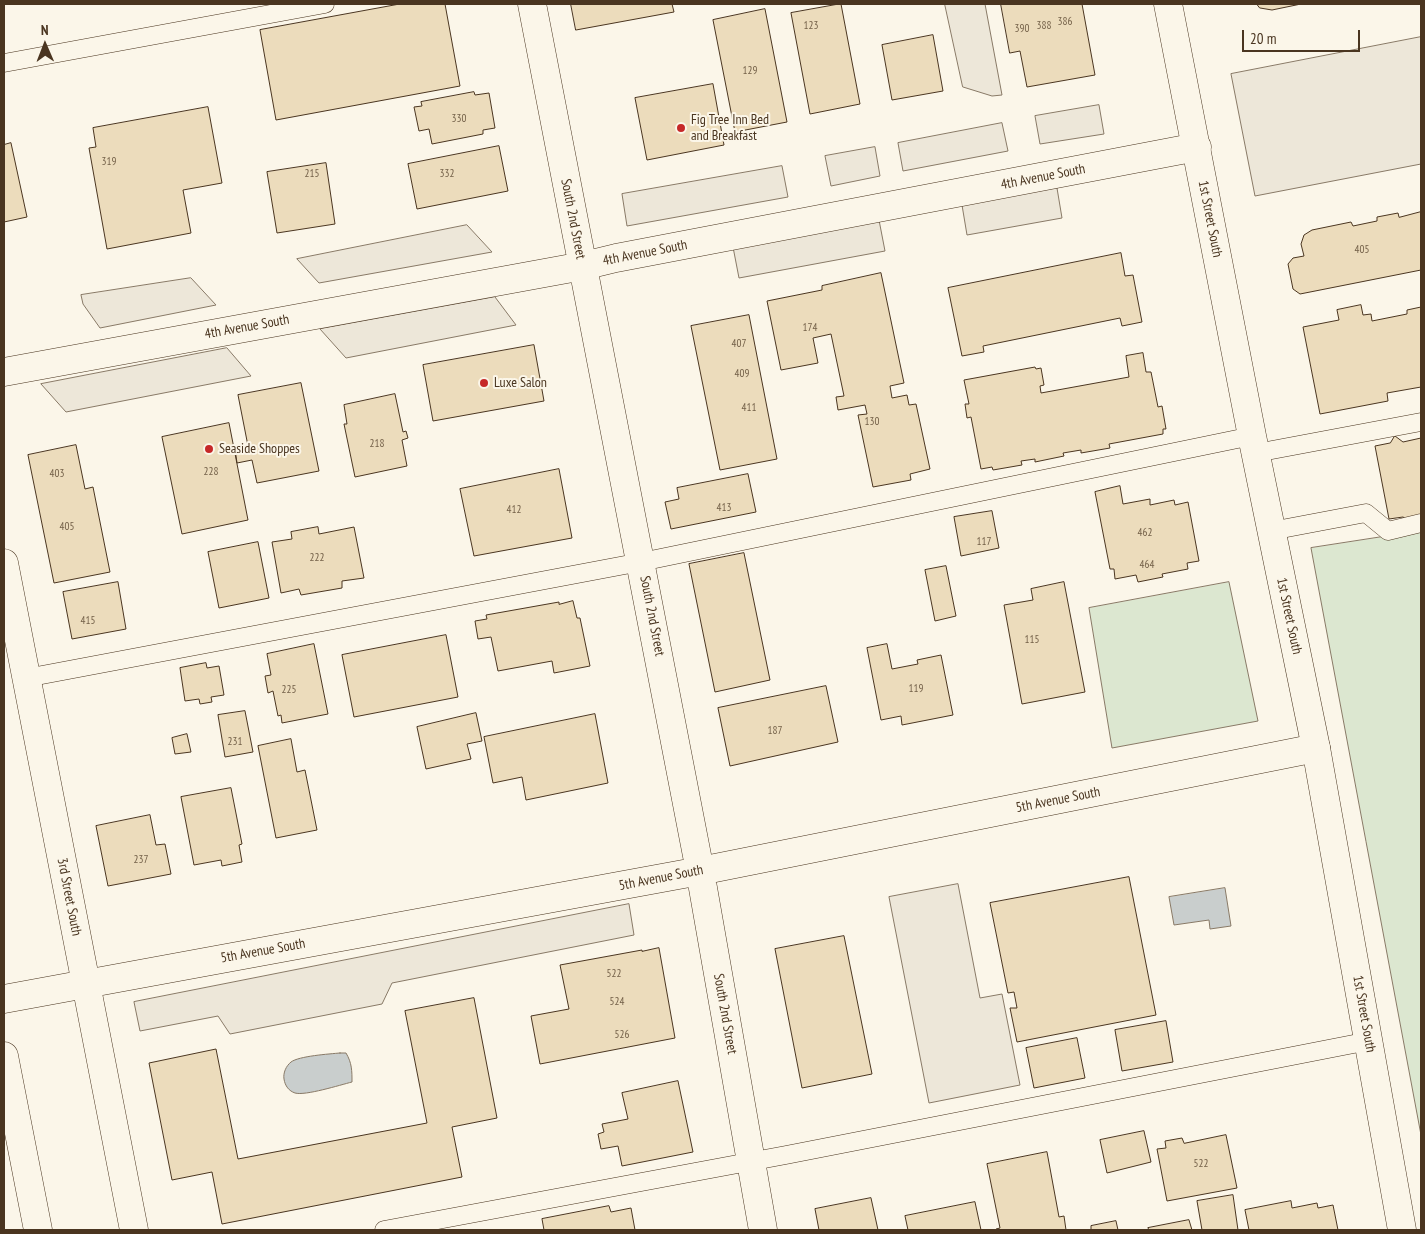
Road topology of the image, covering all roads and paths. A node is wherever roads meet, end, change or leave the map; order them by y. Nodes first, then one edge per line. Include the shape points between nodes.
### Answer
1 (325, 4) edge
2 (532, 4) edge
3 (1168, 4) edge
4 (4, 63) edge
5 (1197, 147) junction
6 (583, 266) junction
7 (4, 372) edge
8 (1421, 422) edge
9 (1254, 444) junction
10 (1421, 524) edge
11 (1271, 531) junction
12 (641, 562) junction
13 (4, 564) edge
14 (26, 678) junction
15 (1316, 748) junction
16 (700, 871) junction
17 (86, 984) junction
18 (4, 999) edge
19 (1368, 1041) junction
20 (4, 1056) edge
21 (751, 1162) junction
22 (38, 1230) edge
23 (134, 1230) edge
24 (384, 1230) edge
25 (763, 1230) edge
26 (1402, 1230) edge

1 - 4 lane
2 - 6 street, South 2nd Street
3 - 5 street, 1st Street South
5 - 6 street, 4th Avenue South
5 - 9 street, 1st Street South
6 - 7 street, 4th Avenue South
6 - 12 street, South 2nd Street
8 - 9 lane
9 - 11 street, 1st Street South
9 - 12 lane
10 - 11 lane via 1388,530 1366,513
11 - 15 street, 1st Street South
12 - 14 lane
12 - 16 street, South 2nd Street
13 - 14 street, 3rd Street South
14 - 17 street, 3rd Street South
15 - 16 street, 5th Avenue South
15 - 19 street, 1st Street South
16 - 17 street, 5th Avenue South
16 - 21 street, South 2nd Street
17 - 18 street, 5th Avenue South
17 - 23 street, 3rd Street South
19 - 21 lane
19 - 26 street, 1st Street South
20 - 22 street
21 - 24 lane
21 - 25 street, South 2nd Street

